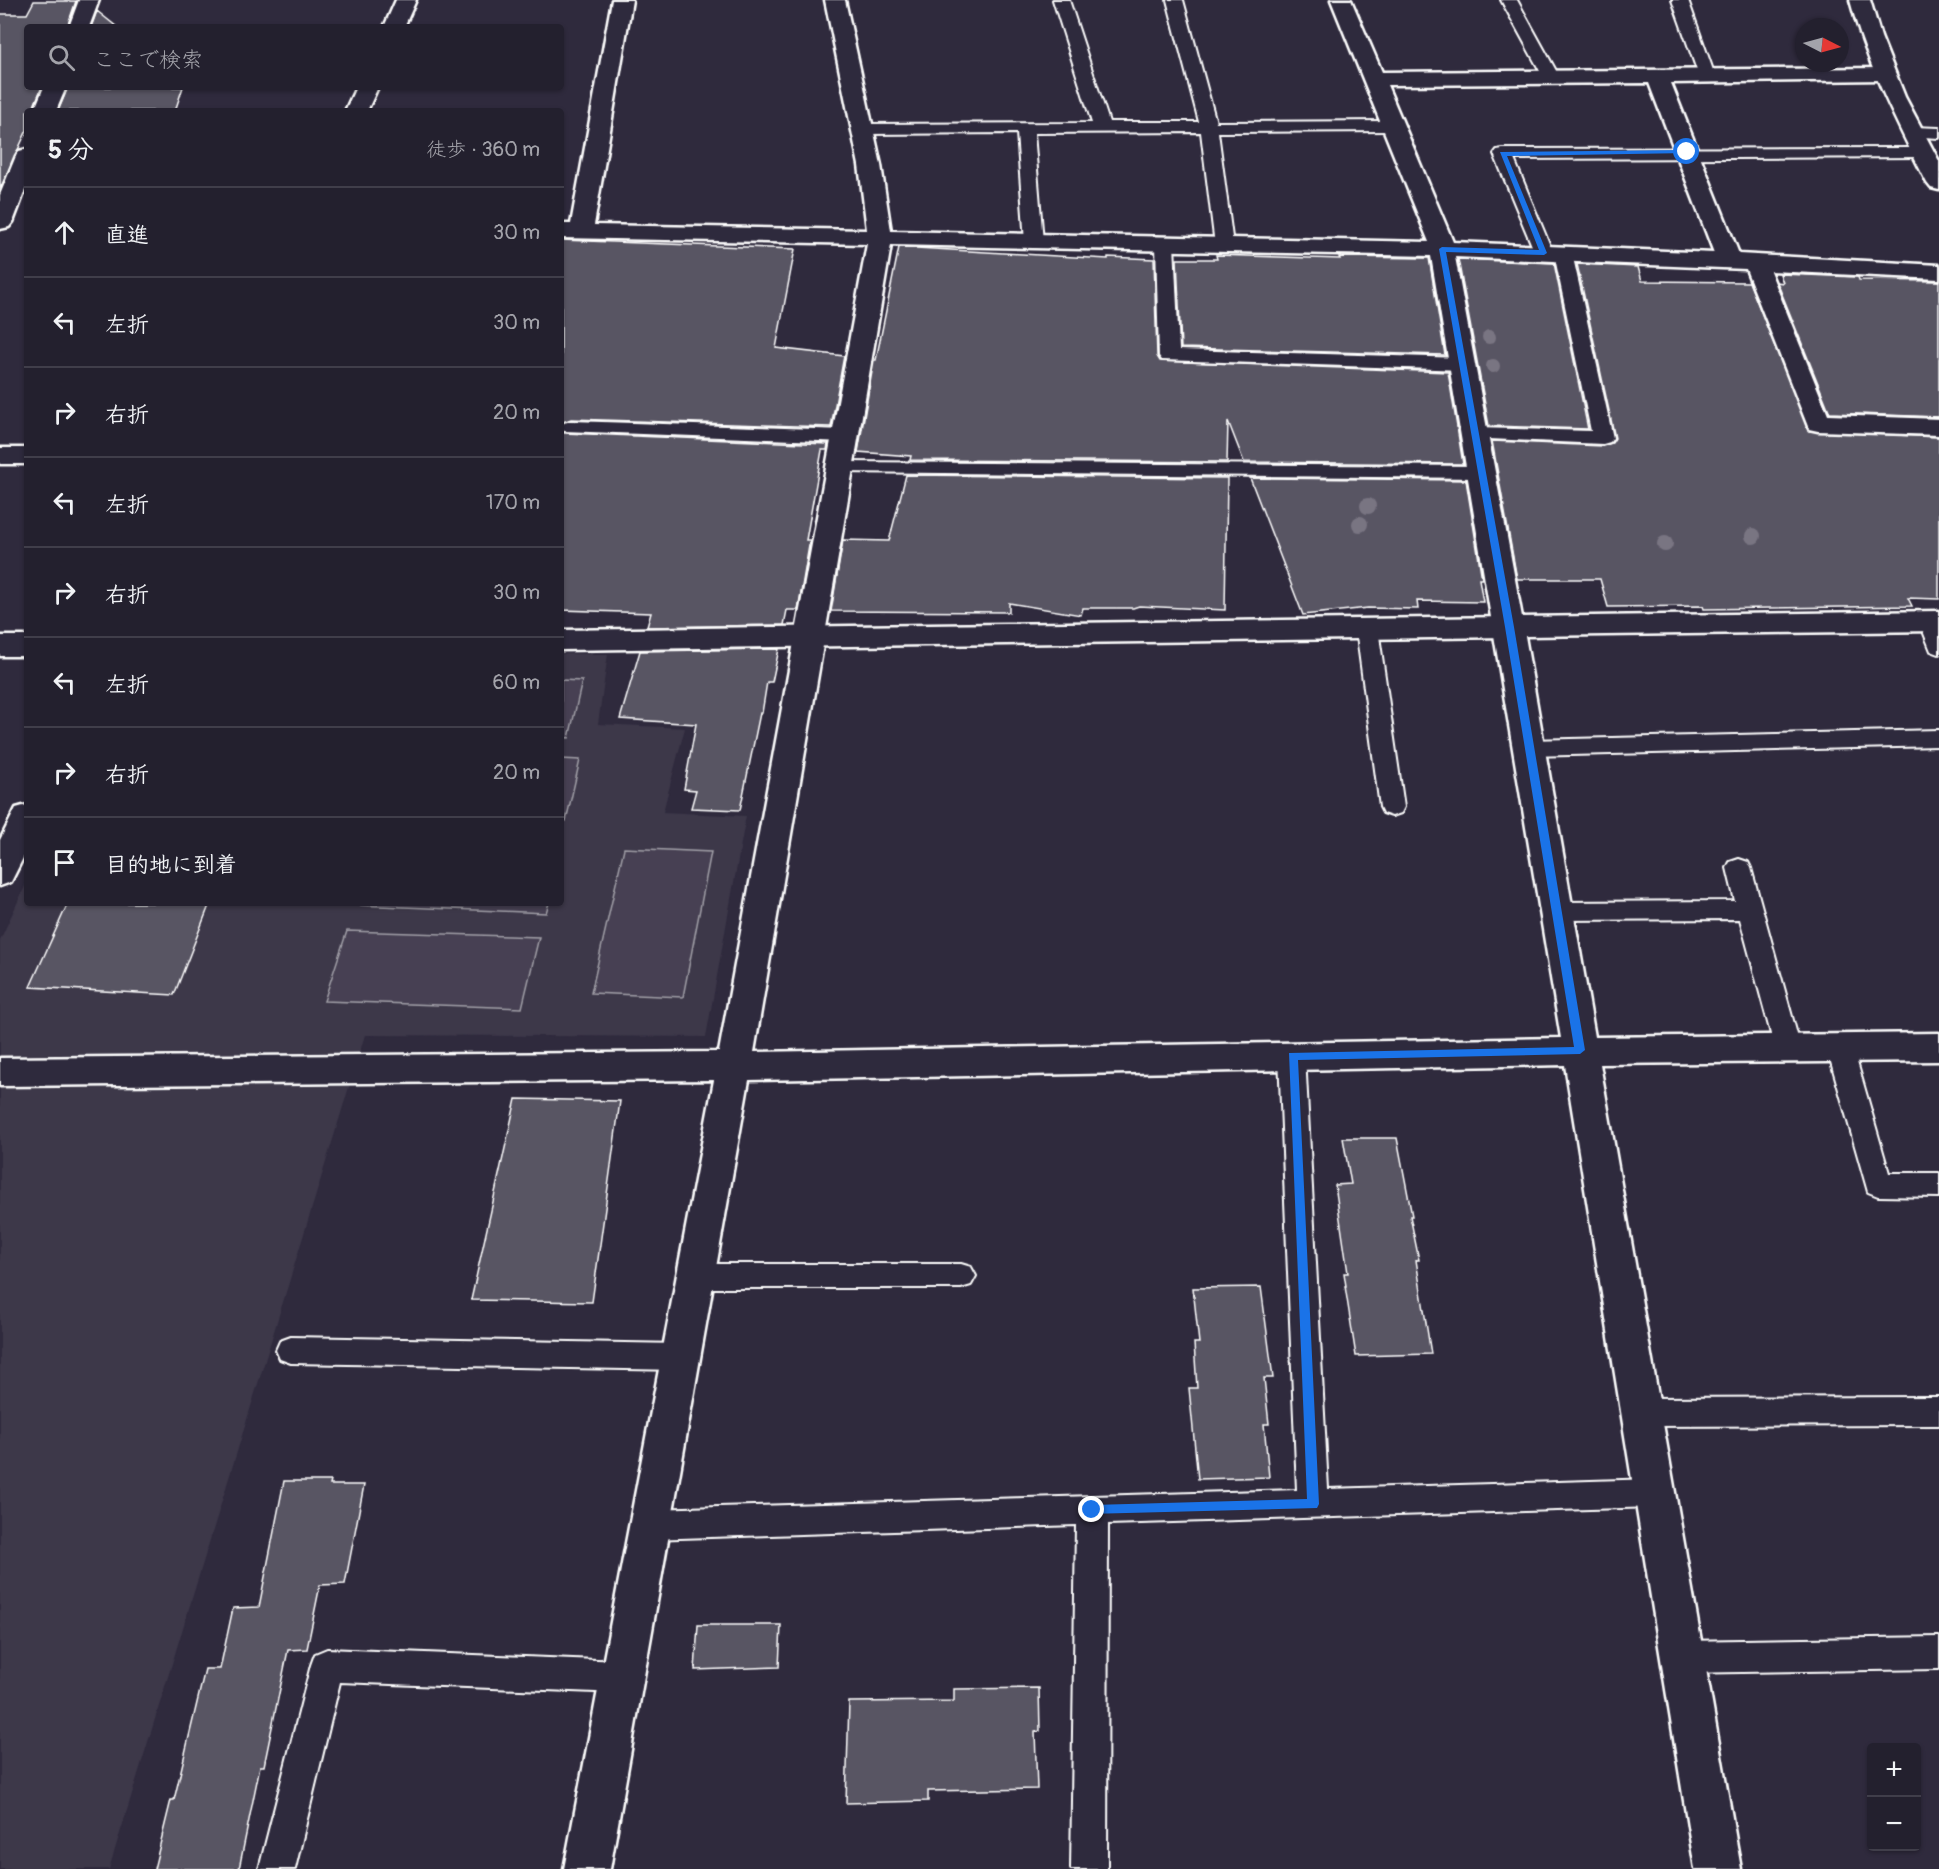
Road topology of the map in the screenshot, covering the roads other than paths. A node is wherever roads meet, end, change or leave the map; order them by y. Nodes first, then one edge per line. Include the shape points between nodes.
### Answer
1 (89, 0) edge
2 (406, 0) edge
3 (622, 0) edge
4 (835, 0) edge
5 (1061, 0) edge
6 (1175, 0) edge
7 (1341, 0) edge
8 (1509, 0) edge
9 (1680, 0) edge
10 (1860, 0) edge
11 (80, 24) edge
12 (395, 24) edge
13 (1884, 74) junction
14 (1707, 76) junction
15 (1658, 77) junction
16 (1552, 78) junction
17 (1374, 80) junction
18 (54, 90) edge
19 (366, 90) edge
20 (46, 108) edge
21 (357, 108) edge
22 (1393, 126) junction
23 (1209, 127) junction
24 (1025, 128) junction
25 (1102, 128) junction
26 (863, 129) junction
27 (1913, 132) junction
28 (1939, 133) edge
29 (1687, 152) junction
30 (1924, 153) junction
31 (24, 163) edge
32 (1939, 183) edge
33 (0, 222) edge
34 (24, 222) edge
35 (571, 232) edge
36 (880, 240) junction
37 (1034, 242) junction
38 (1165, 244) junction
39 (1224, 245) junction
40 (1442, 249) junction
41 (1553, 253) junction
42 (1729, 260) junction
43 (1755, 262) junction
44 (1939, 272) edge
45 (1464, 364) junction
46 (571, 427) dead end
47 (1939, 427) edge
48 (1476, 434) junction
49 (845, 436) junction
50 (0, 456) edge
51 (24, 456) edge
52 (840, 468) junction
53 (1482, 472) junction
54 (1509, 627) junction
55 (1367, 629) junction
56 (1936, 630) edge
57 (809, 638) junction
58 (564, 640) edge
59 (0, 646) edge
60 (24, 646) edge
61 (1939, 738) edge
62 (1529, 748) junction
63 (1392, 807) dead end
64 (24, 822) edge
65 (1739, 868) dead end
66 (0, 874) edge
67 (1750, 910) junction
68 (1556, 911) junction
69 (1939, 1047) edge
70 (1839, 1048) junction
71 (1788, 1049) junction
72 (1580, 1050) junction
73 (1292, 1056) junction
74 (734, 1066) junction
75 (0, 1072) edge
76 (1939, 1185) edge
77 (695, 1276) junction
78 (961, 1276) dead end
79 (291, 1350) dead end
80 (680, 1357) junction
81 (1939, 1411) edge
82 (1640, 1412) junction
83 (1655, 1493) junction
84 (1313, 1504) junction
85 (1092, 1510) junction
86 (650, 1524) junction
87 (1939, 1653) edge
88 (1682, 1657) junction
89 (621, 1677) junction
90 (277, 1869) edge
91 (587, 1869) edge
92 (1089, 1869) edge
93 (1718, 1869) edge

1 - 11 street
2 - 12 street
3 - 35 street
4 - 26 street
5 - 25 lane
6 - 23 lane
7 - 17 street
8 - 16 lane
9 - 14 lane
10 - 13 street
13 - 14 street
13 - 27 street
14 - 15 street
15 - 16 street
15 - 29 street
16 - 17 street
17 - 22 street
18 - 20 street
19 - 21 street
22 - 23 lane
22 - 40 street
23 - 25 lane
23 - 39 lane
24 - 25 lane
24 - 26 lane
24 - 37 lane
26 - 36 street
27 - 28 lane
27 - 30 street
29 - 30 lane
29 - 41 lane via 1503,154
29 - 42 street
30 - 32 street
31 - 33 street
33 - 34 street
35 - 36 street
36 - 37 street
36 - 49 street
37 - 38 street
38 - 39 street
38 - 45 lane via 1169,356
39 - 40 street
40 - 41 street
40 - 45 street
41 - 42 street
41 - 48 lane via 1603,438
42 - 43 street
43 - 44 street
43 - 47 street via 1818,423
45 - 48 street
46 - 49 lane
48 - 53 street
49 - 52 street
50 - 51 street
52 - 53 lane
52 - 57 street
53 - 54 street
54 - 55 street
54 - 56 street
54 - 62 street
55 - 57 street
55 - 63 lane
57 - 58 street
57 - 74 street
59 - 60 street
61 - 62 lane
62 - 68 street
64 - 66 street
65 - 67 lane
67 - 68 lane
67 - 71 lane
68 - 72 street
69 - 70 street
70 - 71 street
70 - 76 lane via 1878,1184
71 - 72 street
72 - 73 street
72 - 82 street
73 - 74 street
73 - 84 lane
74 - 75 street
74 - 77 street
77 - 78 lane
77 - 80 street
79 - 80 lane
80 - 86 street
81 - 82 lane
82 - 83 street
83 - 84 lane
83 - 88 street
84 - 85 lane
85 - 86 lane
85 - 92 lane
86 - 89 street
87 - 88 lane
88 - 93 street
89 - 90 lane via 327,1665
89 - 91 street

